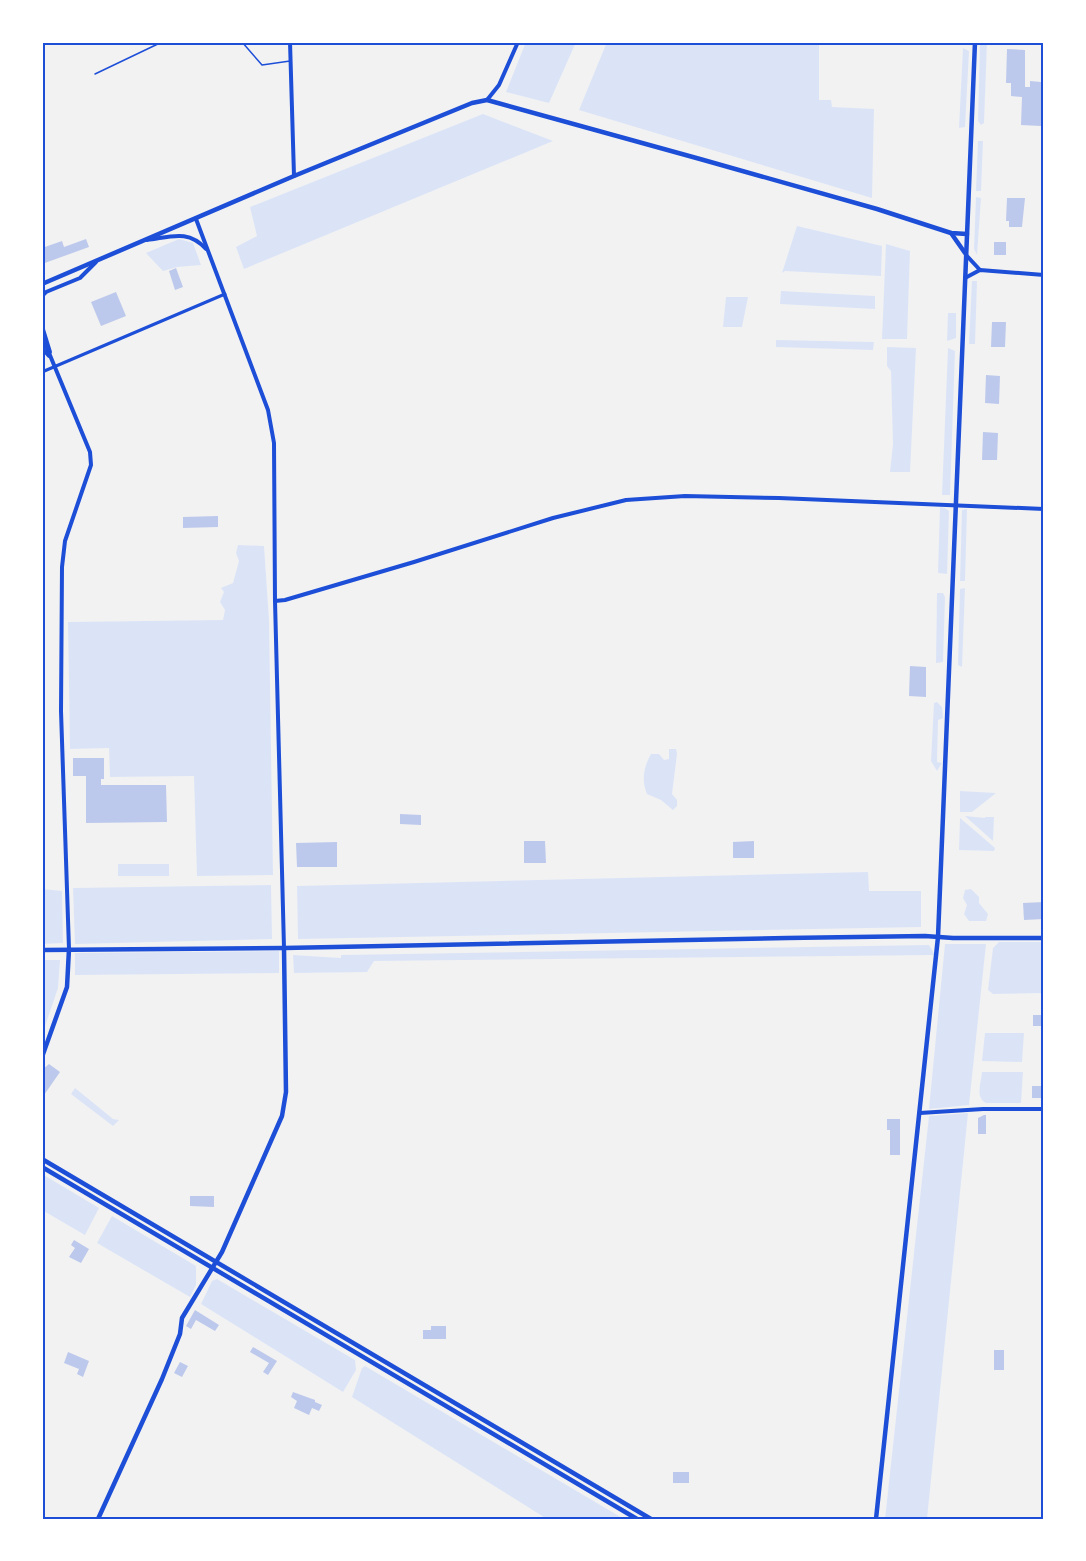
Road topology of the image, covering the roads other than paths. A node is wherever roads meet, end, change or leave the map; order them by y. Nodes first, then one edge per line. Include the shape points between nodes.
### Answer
1 (162, 42) edge
2 (242, 42) edge
3 (290, 42) edge
4 (518, 42) edge
5 (975, 42) edge
6 (291, 61) junction
7 (95, 74) dead end
8 (487, 100) junction
9 (294, 176) junction
10 (196, 219) junction
11 (951, 233) junction
12 (967, 234) junction
13 (146, 241) junction
14 (209, 251) junction
15 (966, 254) junction
16 (97, 262) junction
17 (980, 270) junction
18 (1044, 275) edge
19 (965, 278) junction
20 (42, 284) edge
21 (225, 294) junction
22 (42, 296) edge
23 (42, 326) edge
24 (42, 336) edge
25 (42, 348) edge
26 (51, 358) junction
27 (55, 367) junction
28 (42, 372) edge
29 (956, 505) junction
30 (1044, 509) edge
31 (275, 601) junction
32 (938, 937) junction
33 (1044, 938) edge
34 (284, 948) junction
35 (69, 949) junction
36 (42, 950) edge
37 (42, 1057) edge
38 (1044, 1109) edge
39 (920, 1113) junction
40 (42, 1159) edge
41 (42, 1167) edge
42 (217, 1262) junction
43 (213, 1268) junction
44 (99, 1519) edge
45 (637, 1519) edge
46 (651, 1519) edge
47 (876, 1519) edge

1 - 7 lane
2 - 6 lane via 262,65
3 - 6 street
4 - 8 street via 500,85
5 - 12 main road
6 - 9 street
8 - 9 main road
8 - 11 main road
9 - 10 main road
10 - 13 main road
10 - 14 street
11 - 12 main road
11 - 15 main road
12 - 15 main road
13 - 14 street via 187,235
13 - 16 main road
14 - 21 street
15 - 17 street
15 - 19 main road
16 - 20 main road
16 - 22 street via 80,278
17 - 18 street
17 - 19 street
19 - 29 main road
21 - 27 street
21 - 31 street via 272,426
23 - 26 street
24 - 26 street
25 - 26 street
26 - 27 street
27 - 28 street
27 - 35 street via 91,459 62,567 61,711
29 - 30 street
29 - 31 street via 685,496 626,500
29 - 32 main road
31 - 34 street
32 - 33 main road
32 - 34 main road
32 - 39 main road
34 - 35 main road
34 - 42 main road via 285,1105
35 - 36 main road
35 - 37 main road via 67,987
38 - 39 street
39 - 47 main road
40 - 42 main road
41 - 43 main road
42 - 43 main road
42 - 46 main road
43 - 44 main road via 182,1318 180,1334 162,1378
43 - 45 main road

